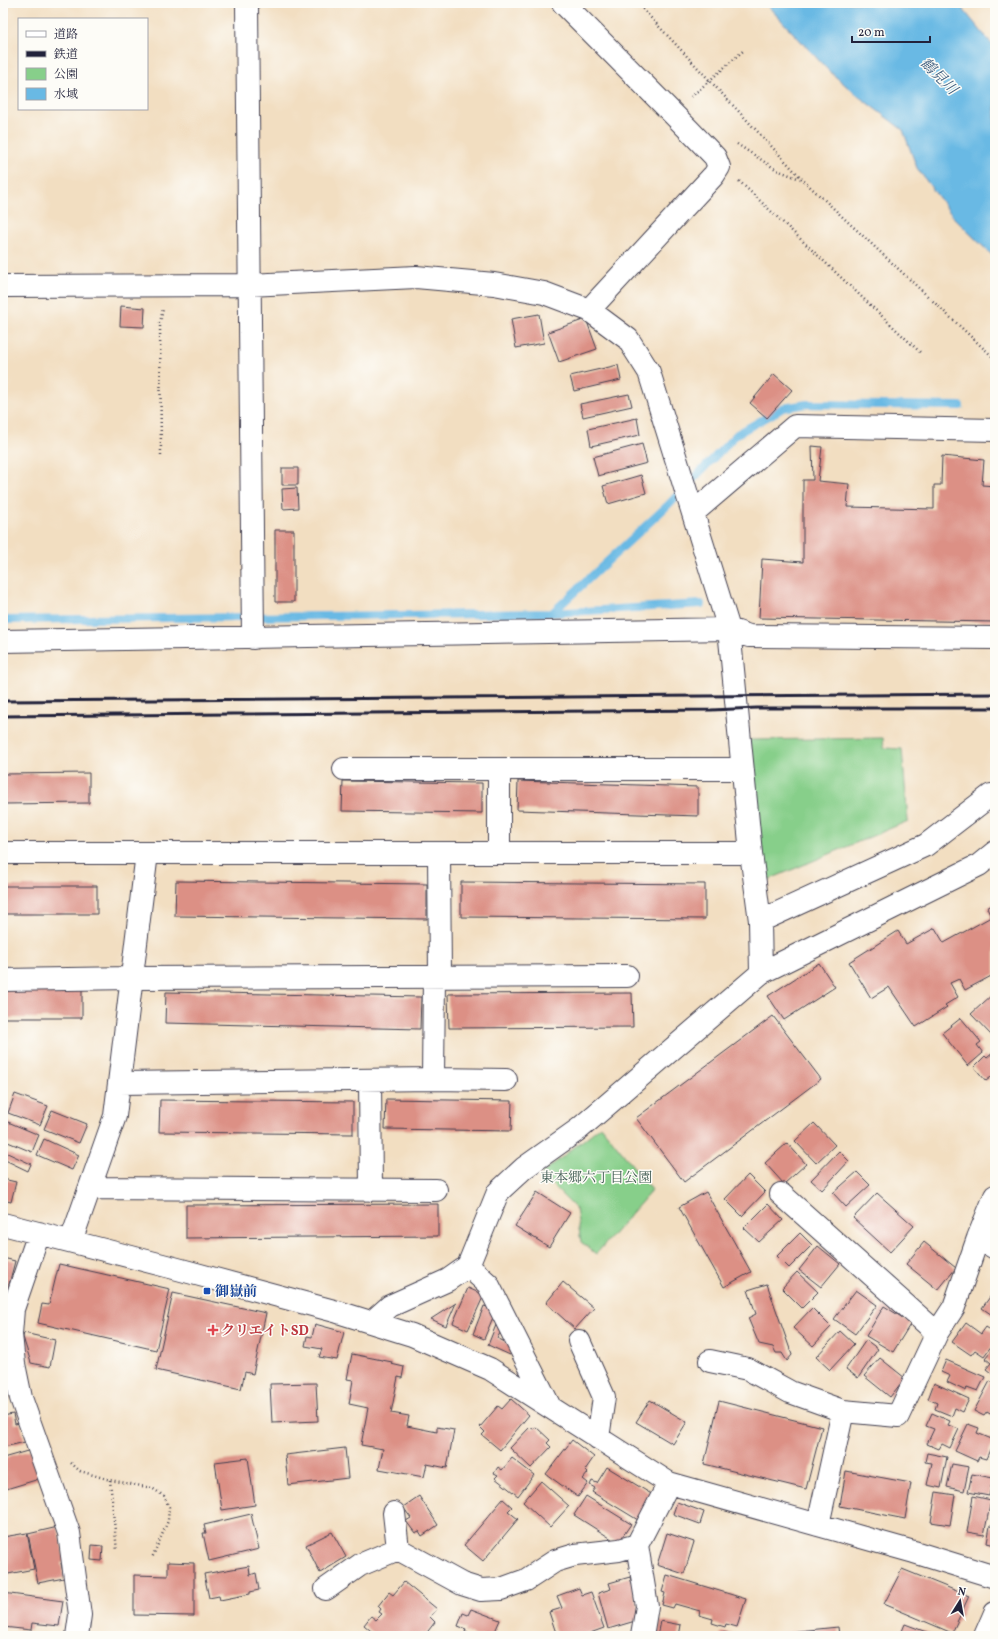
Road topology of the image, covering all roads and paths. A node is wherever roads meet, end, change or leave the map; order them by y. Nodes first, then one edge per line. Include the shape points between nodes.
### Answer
1 (247, 3) edge
2 (563, 3) edge
3 (637, 3) edge
4 (743, 51) dead end
5 (710, 80) junction
6 (704, 85) dead end
7 (733, 141) dead end
8 (719, 167) junction
9 (803, 180) junction
10 (163, 284) junction
11 (249, 285) junction
12 (3, 286) edge
13 (589, 310) junction
14 (921, 353) dead end
15 (995, 359) edge
16 (995, 430) edge
17 (161, 455) dead end
18 (689, 497) junction
19 (729, 629) junction
20 (253, 633) junction
21 (995, 638) edge
22 (3, 641) edge
23 (344, 769) dead end
24 (499, 769) junction
25 (742, 769) junction
26 (991, 795) dead end
27 (995, 852) edge
28 (3, 853) edge
29 (147, 853) junction
30 (439, 853) junction
31 (499, 853) junction
32 (750, 853) junction
33 (760, 921) junction
34 (761, 973) junction
35 (437, 976) junction
36 (627, 976) dead end
37 (132, 978) junction
38 (3, 980) edge
39 (433, 1079) junction
40 (370, 1080) junction
41 (506, 1080) dead end
42 (119, 1083) junction
43 (91, 1188) junction
44 (371, 1190) junction
45 (436, 1190) dead end
46 (781, 1194) dead end
47 (995, 1196) edge
48 (3, 1224) edge
49 (39, 1233) junction
50 (71, 1241) junction
51 (986, 1243) edge
52 (468, 1266) junction
53 (372, 1322) junction
54 (937, 1333) junction
55 (579, 1341) dead end
56 (710, 1361) dead end
57 (550, 1408) junction
58 (843, 1411) junction
59 (598, 1438) junction
60 (66, 1458) dead end
61 (110, 1480) junction
62 (669, 1483) junction
63 (394, 1513) dead end
64 (818, 1525) junction
65 (637, 1545) junction
66 (398, 1549) junction
67 (117, 1551) dead end
68 (152, 1558) dead end
69 (995, 1577) edge
70 (326, 1589) dead end
71 (995, 1613) edge
72 (78, 1636) edge
73 (642, 1636) edge
74 (985, 1636) edge

1 - 11 street
2 - 8 street via 690,130 715,157
3 - 5 path
4 - 5 path
5 - 6 path
5 - 9 path
7 - 9 path via 777,170
8 - 13 street
8 - 14 path via 731,173
9 - 15 path
10 - 11 street
10 - 12 street
10 - 17 path via 160,323
11 - 13 street via 416,277 494,284 544,293
11 - 20 street
13 - 18 street via 628,339 649,372
16 - 18 street via 796,426
18 - 19 street
19 - 20 street
19 - 21 street via 749,636
19 - 25 street
20 - 22 street
23 - 24 street
24 - 25 street
24 - 31 street
25 - 32 street
26 - 33 street via 926,845
27 - 34 street via 979,865
28 - 29 street
29 - 30 street
29 - 37 street
30 - 31 street
30 - 35 street
31 - 32 street
32 - 33 street
33 - 34 street
34 - 52 street via 579,1129 524,1168 498,1192
35 - 36 street
35 - 37 street
35 - 39 street
37 - 38 street
37 - 42 street
39 - 40 street
39 - 41 street
40 - 42 street
40 - 44 street
42 - 43 street via 115,1116
43 - 44 street
43 - 50 street
44 - 45 street
46 - 54 street
47 - 51 street
48 - 49 street
49 - 50 street
49 - 72 street via 13,1309 11,1334 21,1398 69,1533 80,1615
50 - 53 street
51 - 54 street via 954,1308
52 - 53 street via 448,1280 390,1306
52 - 57 street via 488,1284
53 - 57 street via 412,1335 490,1368
54 - 58 street via 898,1416
55 - 59 street via 604,1397
56 - 58 street via 748,1368 790,1392
57 - 59 street
58 - 64 street
59 - 62 street
60 - 61 path via 80,1471
61 - 67 path
61 - 68 path via 152,1488 164,1496 169,1507 168,1521
62 - 64 street
62 - 65 street
63 - 66 street
64 - 69 street
65 - 66 street via 619,1550 575,1555 555,1561 526,1580 501,1590 481,1590 462,1584
65 - 73 street via 647,1606
66 - 70 street via 360,1565
71 - 74 street

